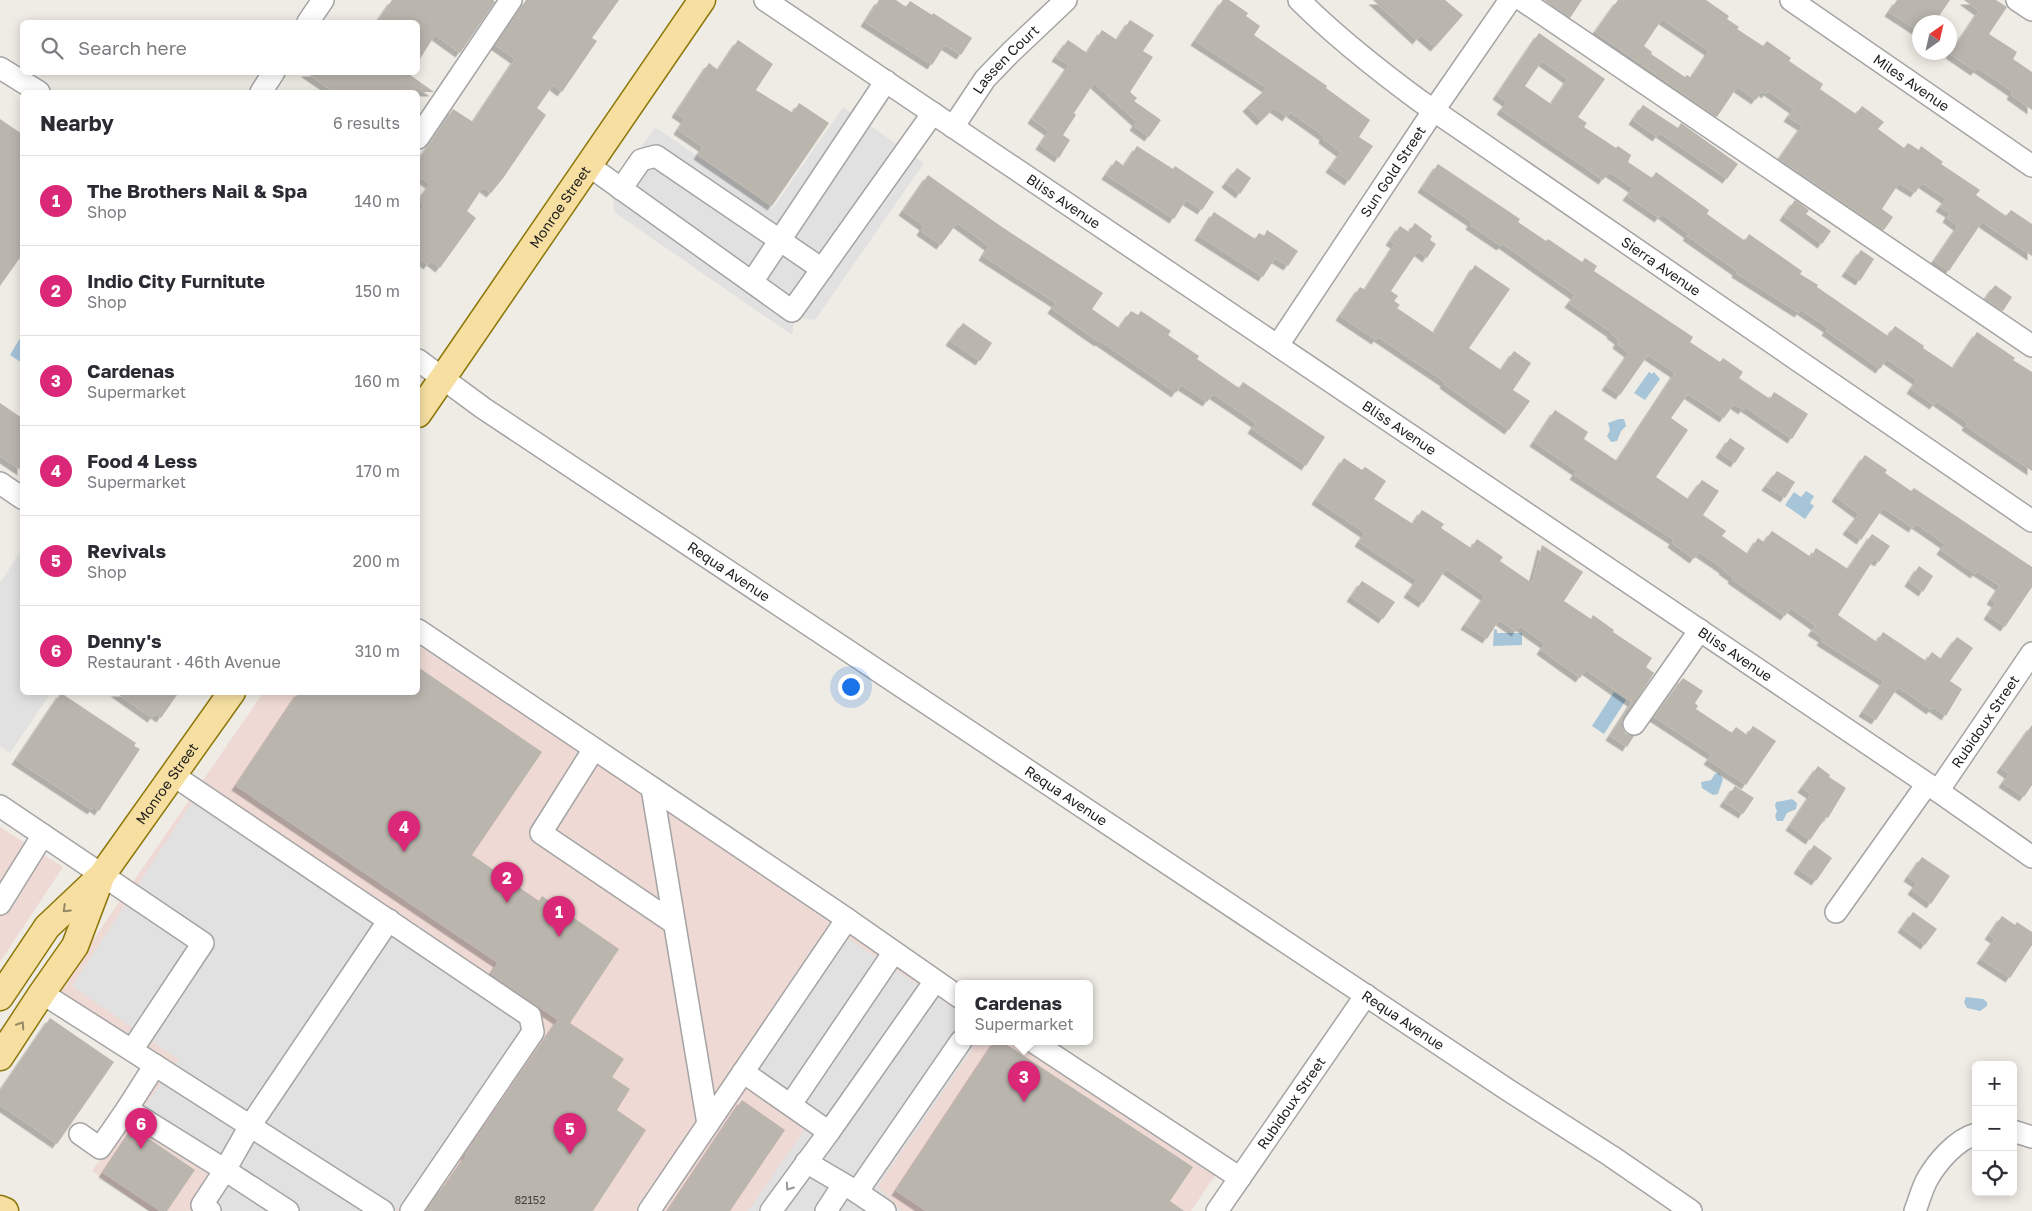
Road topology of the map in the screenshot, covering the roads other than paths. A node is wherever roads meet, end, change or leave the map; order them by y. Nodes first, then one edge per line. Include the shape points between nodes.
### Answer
1 (324, 0) edge
2 (511, 0) edge
3 (702, 0) edge
4 (765, 0) edge
5 (1066, 0) edge
6 (1299, 0) edge
7 (1510, 0) edge
8 (1522, 0) edge
9 (1791, 0) edge
10 (2017, 0) edge
11 (2032, 10) edge
12 (309, 20) edge
13 (0, 68) edge
14 (272, 75) edge
15 (886, 81) junction
16 (36, 90) edge
17 (264, 90) edge
18 (1434, 110) junction
19 (933, 113) junction
20 (953, 126) junction
21 (420, 135) edge
22 (588, 165) junction
23 (2032, 166) edge
24 (621, 189) junction
25 (780, 240) junction
26 (822, 269) junction
27 (752, 282) junction
28 (1278, 345) junction
29 (2032, 346) edge
30 (420, 361) edge
31 (442, 377) junction
32 (420, 411) edge
33 (0, 483) edge
34 (20, 497) edge
35 (2032, 521) edge
36 (1700, 630) junction
37 (420, 631) edge
38 (2032, 653) edge
39 (230, 695) edge
40 (1634, 724) dead end
41 (594, 749) junction
42 (173, 774) junction
43 (652, 788) junction
44 (1932, 788) junction
45 (0, 806) edge
46 (43, 835) junction
47 (2032, 857) edge
48 (102, 875) junction
49 (0, 904) edge
50 (1836, 912) dead end
51 (847, 919) junction
52 (389, 920) junction
53 (674, 923) junction
54 (894, 952) junction
55 (7, 971) edge
56 (935, 980) junction
57 (42, 993) junction
58 (955, 994) edge
59 (1366, 996) junction
60 (0, 997) edge
61 (958, 1045) edge
62 (1038, 1045) edge
63 (132, 1050) junction
64 (0, 1057) edge
65 (155, 1065) junction
66 (743, 1072) junction
67 (791, 1104) junction
68 (127, 1108) junction
69 (708, 1124) junction
70 (250, 1126) junction
71 (829, 1132) junction
72 (2017, 1132) edge
73 (80, 1134) dead end
74 (1972, 1135) edge
75 (2032, 1137) edge
76 (806, 1162) junction
77 (225, 1170) junction
78 (1240, 1178) junction
79 (850, 1189) junction
80 (0, 1209) edge
81 (883, 1210) edge
82 (5, 1211) edge
83 (210, 1211) edge
84 (288, 1211) edge
85 (383, 1211) edge
86 (411, 1211) edge
87 (648, 1211) edge
88 (772, 1211) edge
89 (826, 1211) edge
90 (1217, 1211) edge
91 (1691, 1211) edge
92 (1915, 1211) edge

1 - 12 street
2 - 21 street
3 - 22 main road, Monroe Street
4 - 15 street, Bliss Avenue
5 - 20 street, Lassen Court via 985,79
6 - 18 street, Sierra Avenue via 1389,78
7 - 18 street, Sun Gold Street
8 - 29 street
9 - 23 street, Miles Avenue
10 - 11 street
13 - 16 street
14 - 17 street
15 - 19 street, Bliss Avenue
15 - 25 street
18 - 28 street, Sun Gold Street
18 - 35 street, Sierra Avenue
19 - 20 street, Bliss Avenue
19 - 26 street
20 - 28 street, Bliss Avenue
22 - 24 street
22 - 31 main road, Monroe Street
24 - 25 street via 641,160 656,156
24 - 27 street
25 - 26 street
25 - 27 street
26 - 27 street via 792,311
28 - 36 street, Bliss Avenue
30 - 31 street, Requa Avenue
31 - 32 main road, Monroe Street
31 - 59 street, Requa Avenue via 483,408
33 - 34 street
36 - 40 street
36 - 44 street, Bliss Avenue
37 - 41 street
38 - 44 street, Rubidoux Street
39 - 42 main road, Monroe Street
41 - 43 street
41 - 53 street via 541,834
42 - 48 main road, Monroe Street
42 - 52 street
43 - 51 street
43 - 53 street
44 - 47 street, Bliss Avenue
44 - 50 street, Rubidoux Street
45 - 46 street
46 - 48 street
46 - 49 street
48 -> 55 main road, Monroe Street via 47,927
48 - 57 main road, Monroe Street via 75,946
48 - 63 street via 203,943
51 - 54 street
51 - 66 street
52 - 70 street
52 - 86 street via 530,1016 533,1032
53 - 69 street
54 - 56 street
54 - 67 street
55 - 60 main road, Monroe Street
56 - 58 street
56 - 71 street
57 - 63 street
64 -> 57 main road, Monroe Street
59 - 78 street, Rubidoux Street
59 - 91 street, Requa Avenue
61 - 79 street
62 - 78 street
63 - 65 street
65 - 68 street
65 - 70 street
66 - 67 street
66 - 69 street
67 - 71 street
68 - 73 street via 100,1148
68 - 77 street
69 - 87 street
70 - 77 street
70 - 85 street
71 - 76 street
72 - 75 street
74 - 92 street via 1944,1155 1927,1179
76 - 79 street
76 -> 88 street
77 - 83 street via 202,1205
77 - 84 street
78 - 90 street, Rubidoux Street
79 - 81 street
79 - 89 street
80 - 82 main road

